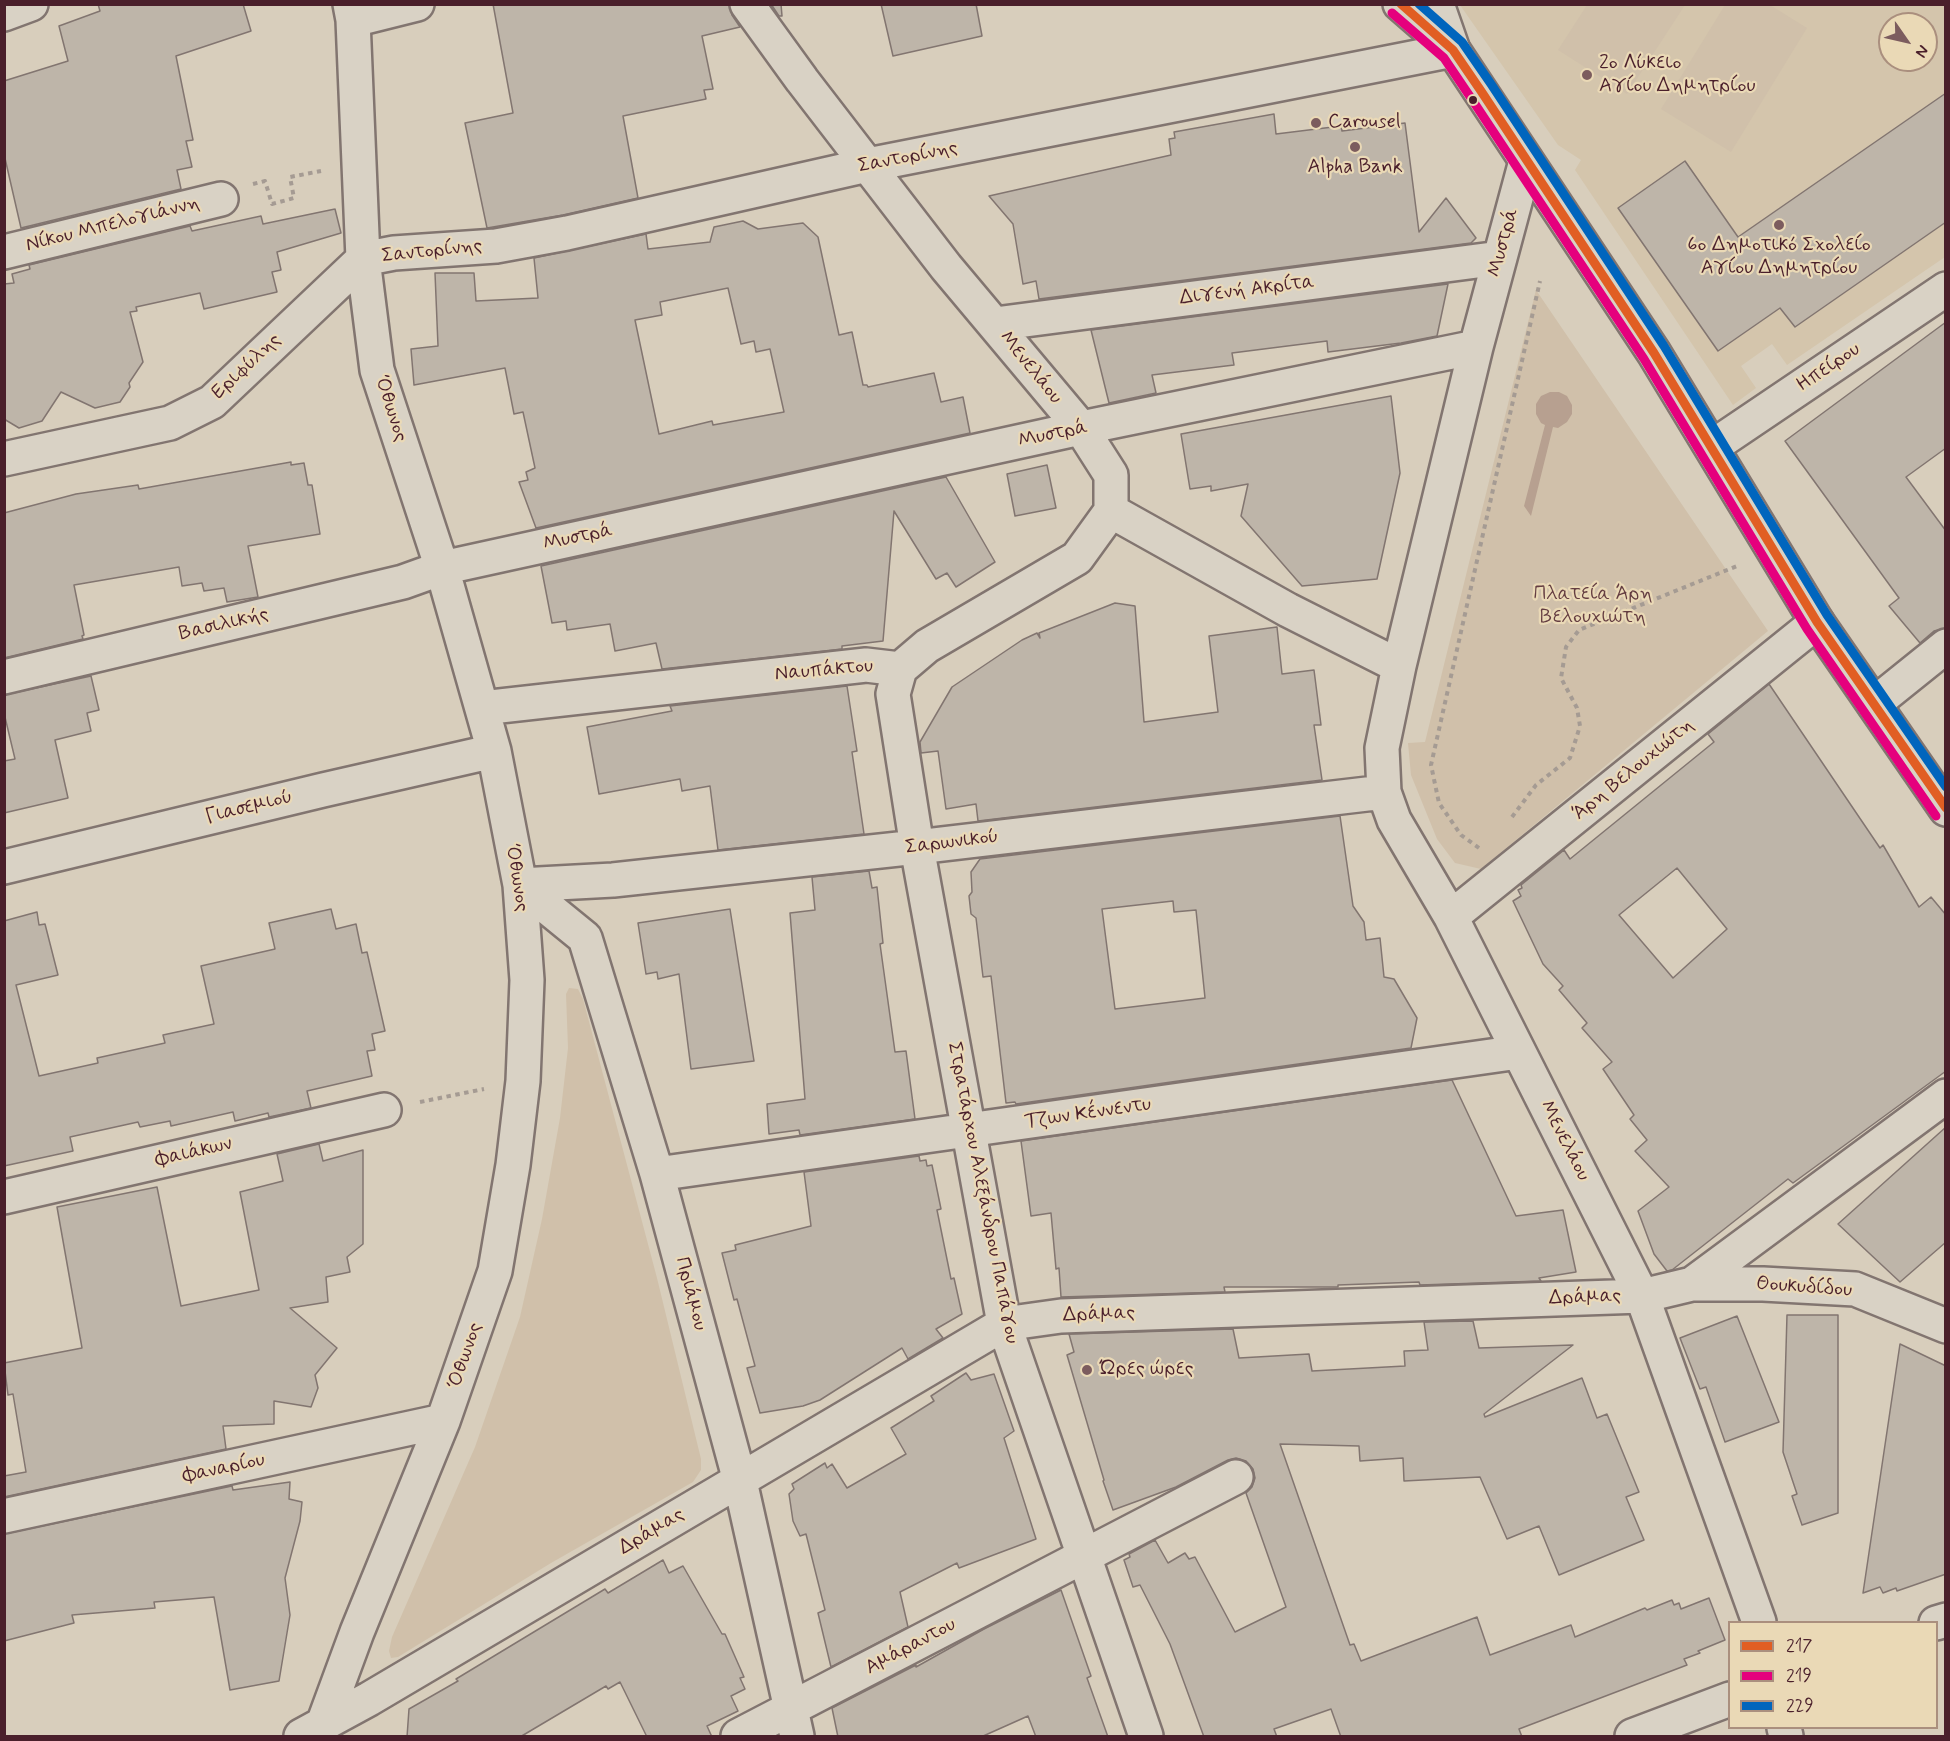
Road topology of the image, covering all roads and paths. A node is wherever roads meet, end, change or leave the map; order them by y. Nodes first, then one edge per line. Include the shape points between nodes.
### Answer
1 (31, 4) edge
2 (417, 4) edge
3 (747, 4) edge
4 (1400, 4) edge
5 (1437, 4) edge
6 (351, 12) edge
7 (4, 14) edge
8 (1453, 50) junction
9 (1526, 161) junction
10 (359, 164) junction
11 (868, 165) junction
12 (221, 199) joint
13 (4, 252) edge
14 (1500, 258) junction
15 (363, 259) junction
16 (1540, 281) dead end
17 (1946, 289) edge
18 (994, 324) junction
19 (1476, 347) junction
20 (1081, 428) junction
21 (1712, 447) junction
22 (4, 459) edge
23 (1111, 511) junction
24 (1737, 566) dead end
25 (442, 568) junction
26 (1817, 622) junction
27 (1946, 646) edge
28 (1399, 666) junction
29 (900, 669) junction
30 (4, 677) edge
31 (1874, 704) junction
32 (482, 708) junction
33 (494, 751) junction
34 (1384, 792) junction
35 (1946, 809) edge
36 (1509, 821) dead end
37 (917, 847) junction
38 (4, 867) edge
39 (1503, 876) junction
40 (520, 885) junction
41 (1452, 917) junction
42 (1519, 1052) junction
43 (523, 1081) junction
44 (1946, 1096) edge
45 (384, 1110) joint
46 (968, 1131) junction
47 (657, 1174) junction
48 (4, 1197) edge
49 (1692, 1284) junction
50 (1642, 1296) junction
51 (1004, 1324) junction
52 (1946, 1326) edge
53 (443, 1421) junction
54 (1236, 1477) dead end
55 (740, 1481) junction
56 (4, 1516) edge
57 (1084, 1556) junction
58 (1758, 1621) edge
59 (1728, 1699) edge
60 (794, 1723) edge
61 (314, 1733) edge
62 (738, 1737) edge
63 (1146, 1737) edge
64 (1632, 1737) edge

1 - 7 street
2 - 6 street
3 - 11 street, Μενελάου
4 - 8 street
5 - 8 street
6 - 10 street, Όθωνος
8 - 9 street
8 - 11 street, Σαντορίνης
9 - 14 street, Μυστρά
9 - 21 street
10 - 12 path via 291,177 294,198 272,204 266,181 237,188 239,196
10 - 15 street, Όθωνος
11 - 15 street, Σαντορίνης via 567,233 496,246
11 - 18 street, Μενελάου
12 - 13 street, Νίκου Μπελογιάννη
14 - 18 street, Διγενή Ακρίτα
14 - 19 street, Μυστρά
15 - 22 street, Εριφύλης via 212,402 170,423
15 - 25 street, Όθωνος via 377,370
16 - 39 path via 1431,765 1439,802 1461,836 1487,854
17 - 21 street, Ηπείρου
18 - 20 street, Μενελάου
19 - 20 street, Μυστρά
19 - 28 street, Μενελάου
20 - 23 street, Μενελάου via 1110,475
20 - 25 street, Μυστρά
21 - 26 street
23 - 28 street via 1288,610
23 - 29 street, Ναυπάκτου via 1077,558 927,645
24 - 36 path via 1579,630 1566,646 1561,678 1577,708 1580,726 1570,758 1536,785
25 - 30 street, Βασιλικής via 403,582
25 - 32 street, Όθωνος
26 - 31 street
26 - 39 street, Άρη Βελουχιώτη
27 - 31 street
28 - 34 street, Μενελάου via 1382,748
29 - 32 street, Ναυπάκτου via 866,665
29 - 37 street, Στρατάρχου Αλεξάνδρου Παπάγου via 893,694
31 - 35 street
32 - 33 street, Όθωνος
33 - 38 street, Γιασεμιού
33 - 40 street, Όθωνος
34 - 37 street, Σαρωνικού
34 - 41 street, Μενελάου via 1394,820
37 - 40 street, Σαρωνικού via 613,880
37 - 46 street, Στρατάρχου Αλεξάνδρου Παπάγου
39 - 41 street, Άρη Βελουχιώτη
40 - 43 street, Όθωνος via 527,980
40 - 47 street, Πριάμου via 585,938
41 - 42 street, Μενελάου
42 - 46 street, Τζων Κέννεντυ
42 - 50 street, Μενελάου
43 - 45 path
43 - 53 street, Όθωνος via 495,1271
44 - 49 street, Δράμας
45 - 48 street, Φαιάκων
46 - 47 street, Τζων Κέννεντυ
46 - 51 street, Στρατάρχου Αλεξάνδρου Παπάγου
47 - 55 street, Πριάμου
49 - 50 street, Δράμας
49 - 52 street, Θουκυδίδου via 1855,1289
50 - 51 street, Δράμας via 1061,1316
50 - 58 street, Μενελάου
51 - 55 street, Δράμας
51 - 57 street, Στρατάρχου Αλεξάνδρου Παπάγου
53 - 56 street, Φαναρίου
53 - 61 street, Όθωνος
54 - 57 street, Αμάραντου
55 - 60 street, Πριάμου
55 - 61 street, Δράμας
57 - 60 street, Αμάραντου
57 - 63 street, Στρατάρχου Αλεξάνδρου Παπάγου
59 - 64 street
60 - 62 street, Αμάραντου

